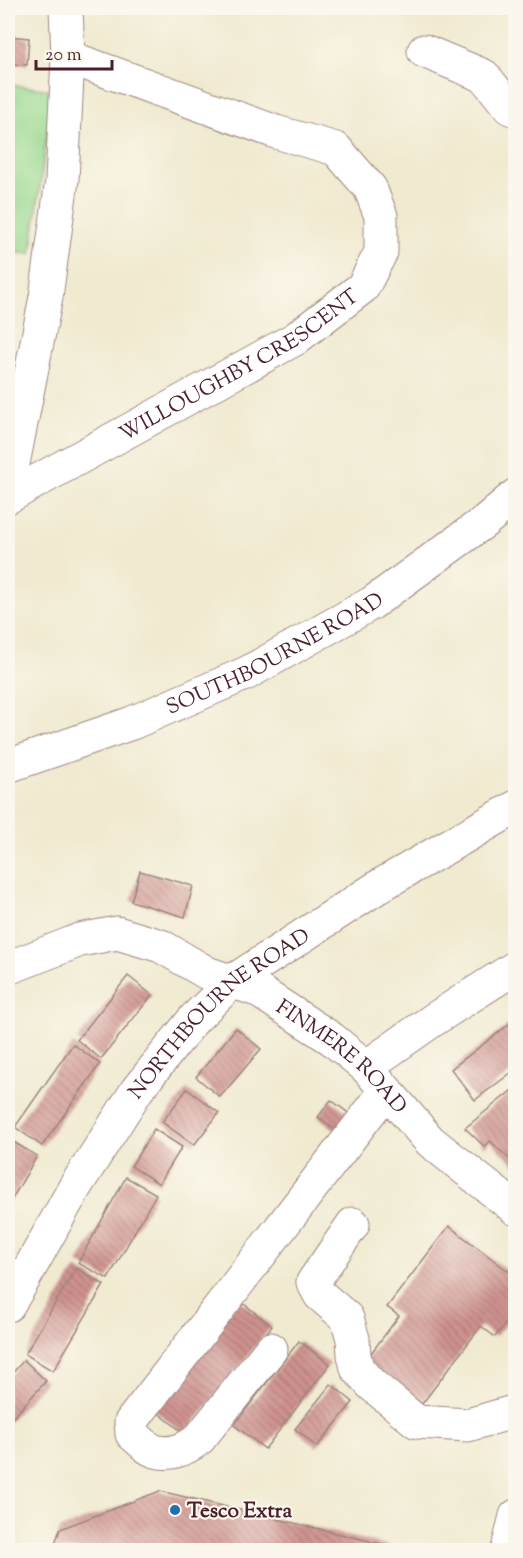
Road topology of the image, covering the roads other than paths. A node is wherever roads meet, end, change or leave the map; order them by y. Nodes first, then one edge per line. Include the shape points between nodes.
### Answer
1 (66, 8) edge
2 (424, 51) dead end
3 (68, 57) junction
4 (516, 110) edge
5 (8, 489) edge
6 (516, 495) edge
7 (8, 497) edge
8 (8, 766) edge
9 (516, 807) edge
10 (516, 967) edge
11 (8, 968) edge
12 (233, 981) junction
13 (376, 1079) junction
14 (516, 1209) edge
15 (353, 1224) dead end
16 (8, 1305) edge
17 (271, 1349) dead end
18 (516, 1411) edge
19 (516, 1516) edge
20 (508, 1549) edge

1 - 3 street
2 - 4 street via 484,76
3 - 5 street via 62,180 47,286
3 - 7 street, WILLOUGHBY CRESCENT via 276,132 336,149 370,188 381,216 381,252 363,287 295,339
6 - 8 street, SOUTHBOURNE ROAD via 372,603 247,673 132,723
9 - 12 street, NORTHBOURNE ROAD via 381,885
10 - 13 street via 434,1020
11 - 12 street, FINMERE ROAD via 80,940 117,933 161,946 207,974
12 - 13 street, FINMERE ROAD via 257,990 332,1039
12 - 16 street, NORTHBOURNE ROAD via 194,1019 137,1090 75,1187
13 - 14 street, FINMERE ROAD via 430,1141
13 - 17 street via 131,1422 132,1434 153,1451 174,1452 188,1447 199,1439
15 - 18 street via 314,1282 320,1295 346,1318 354,1339 357,1368 417,1422 468,1425
19 - 20 street

